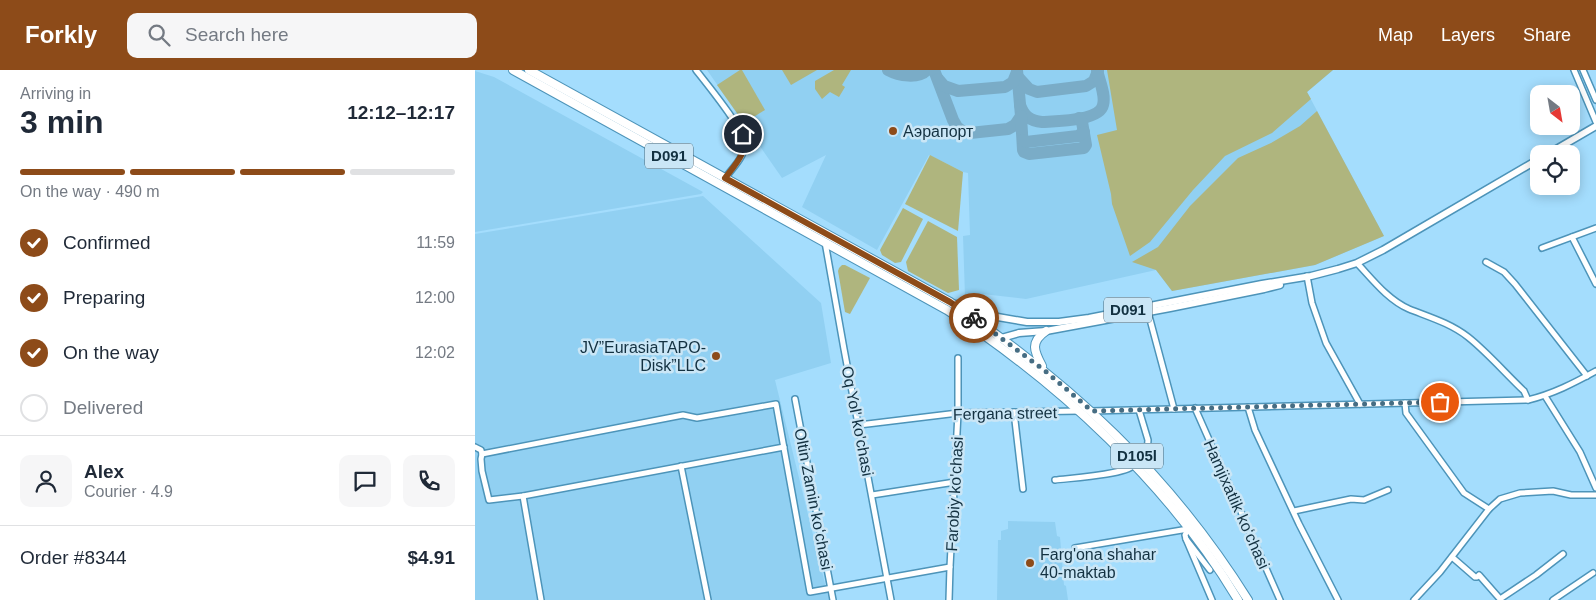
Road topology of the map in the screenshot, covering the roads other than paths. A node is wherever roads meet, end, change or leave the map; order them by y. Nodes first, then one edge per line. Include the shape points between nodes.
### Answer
1 (513, 70) edge
2 (529, 70) edge
3 (696, 70) edge
4 (1574, 70) edge
5 (1583, 70) edge
6 (1596, 98) edge
7 (1596, 124) edge
8 (1562, 145) edge
9 (1530, 164) edge
10 (725, 178) junction
11 (1596, 228) edge
12 (1572, 237) junction
13 (826, 238) junction
14 (1543, 248) dead end
15 (1486, 262) dead end
16 (1357, 263) junction
17 (1307, 276) junction
18 (1596, 284) edge
19 (950, 302) junction
20 (1148, 312) junction
21 (1046, 331) junction
22 (1001, 337) junction
23 (992, 342) junction
24 (958, 358) dead end
25 (1044, 370) junction
26 (1596, 370) edge
27 (1587, 376) junction
28 (1545, 396) junction
29 (795, 399) dead end
30 (1528, 400) junction
31 (1405, 403) junction
32 (1361, 404) junction
33 (1247, 407) junction
34 (1195, 408) junction
35 (1174, 409) junction
36 (1139, 410) junction
37 (1078, 411) junction
38 (1092, 411) junction
39 (1014, 412) junction
40 (959, 413) junction
41 (859, 425) junction
42 (475, 447) edge
43 (784, 447) junction
44 (482, 454) junction
45 (1134, 465) junction
46 (681, 466) junction
47 (1146, 466) junction
48 (1055, 480) dead end
49 (955, 482) junction
50 (1596, 488) edge
51 (1023, 489) dead end
52 (1388, 490) dead end
53 (872, 495) junction
54 (1596, 495) edge
55 (523, 496) junction
56 (1489, 509) junction
57 (1294, 511) junction
58 (1188, 529) junction
59 (1186, 539) junction
60 (1075, 548) dead end
61 (1563, 554) dead end
62 (1452, 557) junction
63 (950, 567) junction
64 (1210, 570) dead end
65 (1593, 573) dead end
66 (887, 578) junction
67 (831, 588) junction
68 (541, 600) edge
69 (708, 600) edge
70 (833, 600) edge
71 (891, 600) edge
72 (949, 600) edge
73 (1212, 600) edge
74 (1238, 600) edge
75 (1247, 600) edge
76 (1280, 600) edge
77 (1338, 600) edge
78 (1414, 600) edge
79 (1553, 600) edge

1 - 13 highway, D091
2 - 10 highway, D091
3 - 10 street via 745,139 742,154
4 - 7 street
5 - 6 street
7 - 8 main road
9 - 16 main road, D091
10 - 13 highway, D091
11 - 12 street
12 - 14 street
12 - 18 street
13 - 19 highway, D091
13 - 23 highway, D091 via 947,310
13 - 41 street, Oq Yol' ko'chasi
15 - 27 street via 1504,272
16 - 17 main road, D091
16 - 30 street via 1399,303 1442,322 1468,338 1524,390
17 - 19 main road, D091 via 1059,322 1027,322 986,315
17 - 20 main road, D091 via 1264,289
17 - 32 street via 1312,303 1326,343
19 - 22 highway, D091
20 - 21 main road, D091
20 - 35 street
21 - 22 main road, D091
21 - 25 highway via 1040,335 1034,349
22 - 23 main road, D091
22 - 25 highway, D105l
23 - 37 highway, D105l
24 - 40 street, Farobiy ko'chasi
25 - 38 highway, D105l
26 - 27 street, Fergana street
27 - 28 street, Fergana street
28 - 30 street, Fergana street
28 - 50 street via 1580,452
29 - 67 street, Oltin Zamin koʻchasi
30 - 31 street, Fergana street
31 - 32 street, Fergana street
31 - 56 street via 1405,413 1464,493
32 - 33 street, Fergana street
33 - 34 street, Fergana street
33 - 57 street
34 - 35 street, Fergana street
34 - 76 street, Hamjixatlik koʻchasi
35 - 36 street, Fergana street
36 - 38 street, Fergana street
36 - 47 street via 1147,440
37 - 38 street, Fergana street
37 - 39 street, Fergana street
37 - 45 highway, D105l
38 - 47 highway, D105l
39 - 40 street, Fergana street
39 - 51 street
40 - 41 street, Fergana street
40 - 49 street, Farobiy ko'chasi
41 - 53 street, Oq Yol' ko'chasi
42 - 44 street
43 - 44 street via 776,404 697,418 683,416
43 - 46 street
43 - 67 street via 810,592
44 - 55 street via 482,472 489,500
45 - 48 street via 1130,469 1104,474
45 - 58 highway, D105l
46 - 55 street
46 - 69 street
47 - 75 highway, D105l via 1209,544
49 - 53 street
49 - 63 street, Farobiy ko'chasi
52 - 57 street via 1364,500 1351,499
53 - 66 street, Oq Yol' ko'chasi
54 - 56 street via 1553,491 1520,493 1500,499
55 - 68 street
56 - 62 street
57 - 77 street
58 - 59 street
58 - 60 street
58 - 74 highway, D105l
59 - 64 street
59 - 73 street
61 - 62 street via 1499,599 1479,575 1475,577
62 - 78 street
63 - 66 street
63 - 72 street, Farobiy ko'chasi
65 - 79 street
66 - 67 street
66 - 71 street, Oq Yol' ko'chasi
67 - 70 street, Oltin Zamin koʻchasi

